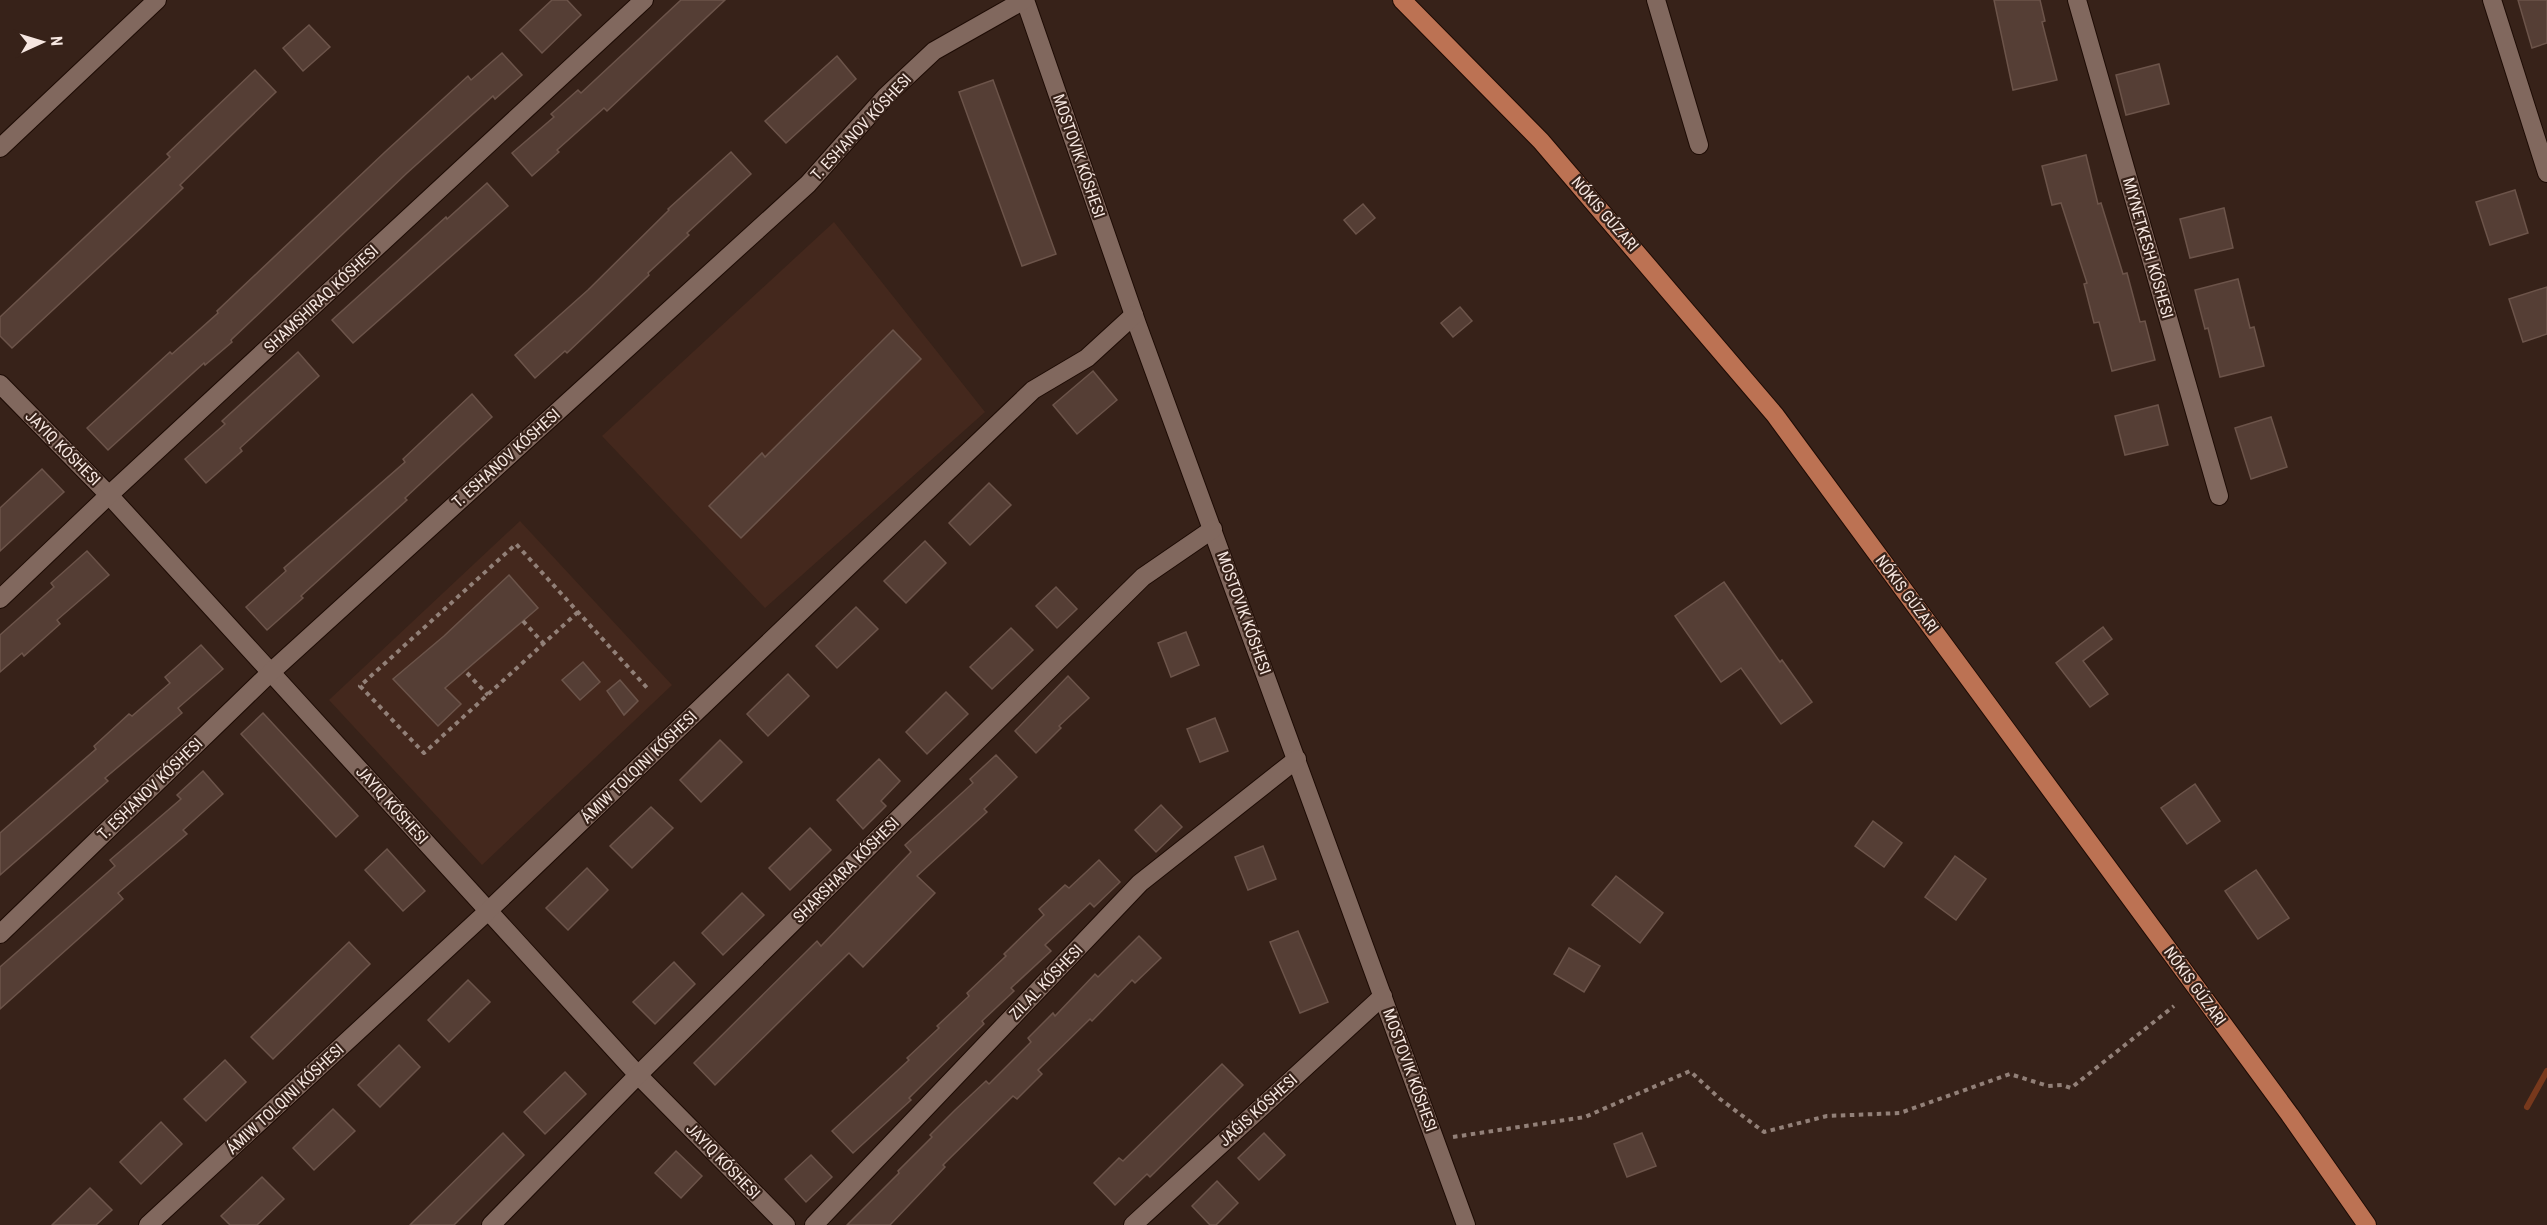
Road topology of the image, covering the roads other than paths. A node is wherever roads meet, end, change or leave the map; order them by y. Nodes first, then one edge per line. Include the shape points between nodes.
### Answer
1 (157, 0) edge
2 (644, 0) edge
3 (1025, 0) edge
4 (1402, 0) edge
5 (1656, 0) edge
6 (2077, 0) edge
7 (2492, 0) edge
8 (1699, 145) dead end
9 (0, 148) edge
10 (2547, 173) edge
11 (1134, 315) junction
12 (0, 384) edge
13 (109, 495) junction
14 (2219, 496) dead end
15 (1213, 529) junction
16 (0, 599) edge
17 (271, 672) junction
18 (1297, 759) junction
19 (488, 911) junction
20 (0, 934) edge
21 (1383, 996) junction
22 (638, 1075) junction
23 (148, 1225) edge
24 (491, 1225) edge
25 (786, 1225) edge
26 (814, 1225) edge
27 (1133, 1225) edge
28 (1466, 1225) edge
29 (2367, 1225) edge

1 - 9 street
2 - 13 street
3 - 11 street, MOSTOVIK KÓSHESI
3 - 17 street, T. ESHANOV KÓSHESI via 934,51 886,96 808,184
4 - 29 main road via 1541,141 1775,415
5 - 8 street
6 - 14 street, MIYNETKESH KÓSHESI
7 - 10 street
11 - 15 street, MOSTOVIK KÓSHESI
11 - 19 street via 1087,358 1033,390
12 - 13 street
13 - 16 street
13 - 17 street
15 - 18 street, MOSTOVIK KÓSHESI
15 - 22 street, SHARSHARA KÓSHESI via 1143,577
17 - 19 street
17 - 20 street, T. ESHANOV KÓSHESI
18 - 21 street, MOSTOVIK KÓSHESI
18 - 26 street, ZILAL KÓSHESI via 1140,883
19 - 22 street
19 - 23 street
21 - 27 street
21 - 28 street, MOSTOVIK KÓSHESI
22 - 24 street, SHARSHARA KÓSHESI
22 - 25 street

